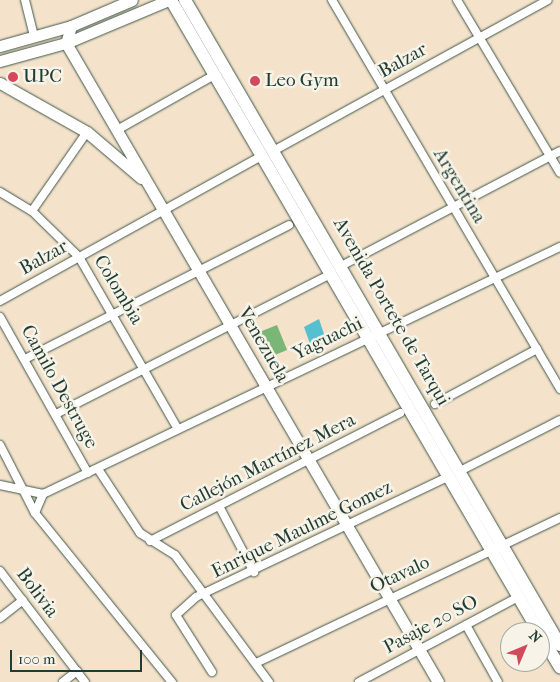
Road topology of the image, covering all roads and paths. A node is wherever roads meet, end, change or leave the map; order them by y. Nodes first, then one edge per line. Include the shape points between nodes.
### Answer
1 (25, 0) edge
2 (132, 0) edge
3 (170, 0) edge
4 (185, 0) edge
5 (332, 0) edge
6 (457, 0) edge
7 (548, 0) edge
8 (71, 26) junction
9 (34, 37) junction
10 (480, 37) junction
11 (66, 43) junction
12 (0, 46) edge
13 (0, 61) edge
14 (216, 74) junction
15 (0, 83) edge
16 (384, 90) junction
17 (117, 130) junction
18 (87, 132) junction
19 (275, 150) junction
20 (560, 151) edge
21 (262, 156) junction
22 (550, 157) junction
23 (560, 173) edge
24 (150, 187) junction
25 (0, 192) edge
26 (164, 210) junction
27 (455, 210) junction
28 (32, 211) junction
29 (289, 225) dead end
30 (560, 247) edge
31 (79, 257) junction
32 (343, 265) junction
33 (199, 270) junction
34 (331, 274) junction
35 (494, 278) junction
36 (0, 301) edge
37 (113, 314) junction
38 (0, 317) edge
39 (231, 325) junction
40 (380, 332) junction
41 (367, 338) junction
42 (537, 349) junction
43 (25, 359) junction
44 (146, 368) junction
45 (559, 384) edge
46 (267, 386) junction
47 (435, 404) dead end
48 (400, 413) dead end
49 (56, 414) junction
50 (560, 420) edge
51 (178, 429) junction
52 (0, 445) edge
53 (310, 461) junction
54 (98, 469) junction
55 (460, 471) junction
56 (88, 473) junction
57 (448, 477) junction
58 (0, 485) edge
59 (24, 492) junction
60 (43, 494) junction
61 (219, 506) junction
62 (35, 513) junction
63 (560, 518) edge
64 (346, 524) junction
65 (150, 541) junction
66 (497, 548) junction
67 (0, 570) edge
68 (254, 572) junction
69 (205, 596) junction
70 (518, 597) junction
71 (389, 598) junction
72 (23, 600) junction
73 (0, 618) edge
74 (533, 622) edge
75 (466, 625) junction
76 (560, 645) edge
77 (419, 650) junction
78 (550, 650) edge
79 (256, 663) junction
80 (560, 667) edge
81 (77, 671) junction
82 (212, 672) dead end
83 (63, 682) edge
84 (85, 682) edge
85 (172, 682) edge
86 (269, 682) edge
87 (359, 682) edge
88 (438, 682) edge
89 (498, 682) edge

1 - 9 street
2 - 8 street
3 - 11 street
3 - 14 main road, Avenida Portete de Tarqui
4 - 19 main road, Avenida Portete de Tarqui
5 - 16 street, Argentina
6 - 10 street
7 - 10 street, Balzar
8 - 9 street
8 - 11 street
9 - 12 street
10 - 16 street, Balzar
10 - 22 street
11 - 13 street
11 - 17 street, Venezuela
14 - 17 street
14 - 21 main road, Avenida Portete de Tarqui
15 - 18 street
16 - 19 street, Balzar
16 - 27 street, Argentina
17 - 24 street, Venezuela
18 - 24 street
18 - 28 street
19 - 32 main road, Avenida Portete de Tarqui
20 - 22 street
21 - 26 street, Balzar
21 - 34 main road, Avenida Portete de Tarqui
22 - 23 street
22 - 27 street
24 - 26 street, Venezuela
25 - 28 street, Colombia
26 - 31 street, Balzar
26 - 33 street, Venezuela
27 - 32 street
27 - 35 street, Argentina
28 - 31 street, Colombia
29 - 33 street
30 - 35 street, Yaguachi
31 - 36 street, Balzar
31 - 37 street, Colombia
32 - 40 main road, Avenida Portete de Tarqui
33 - 37 street
33 - 39 street, Venezuela
34 - 39 street
34 - 41 main road, Avenida Portete de Tarqui
35 - 40 street, Yaguachi
35 - 42 street, Argentina
37 - 43 street
37 - 44 street, Colombia
38 - 43 street, Camilo Destruge
39 - 44 street
39 - 46 street, Venezuela
40 - 41 street, Yaguachi
40 - 55 main road, Avenida Portete de Tarqui
41 - 46 street, Yaguachi
41 - 57 main road, Avenida Portete de Tarqui
42 - 45 street, Argentina
42 - 47 street
43 - 49 street, Camilo Destruge
44 - 49 street
44 - 51 street, Colombia
46 - 51 street, Yaguachi
46 - 53 street, Venezuela
48 - 53 street, Callejón Martínez Mera
49 - 56 street, Camilo Destruge
50 - 55 street
51 - 54 street, Yaguachi
52 - 59 street
53 - 61 street, Callejón Martínez Mera
53 - 64 street, Venezuela
54 - 56 street, Yaguachi
54 - 65 street, Camilo Destruge
55 - 66 main road, Avenida Portete de Tarqui
56 - 60 street, Yaguachi
57 - 64 street, Enrique Maulme Gomez
57 - 66 main road, Avenida Portete de Tarqui
58 - 59 street
59 - 60 street
59 - 62 street
60 - 62 street
61 - 65 street, Callejón Martínez Mera
61 - 68 street
62 - 85 street
63 - 66 street, Otavalo
64 - 68 street, Enrique Maulme Gomez
64 - 71 street, Venezuela
65 - 69 street, Camilo Destruge via 175,555
66 - 70 main road, Avenida Portete de Tarqui
66 - 71 street, Otavalo
66 - 76 main road, Avenida Portete de Tarqui
67 - 72 street, Bolivia
68 - 69 street, Enrique Maulme Gomez
69 - 79 street, Camilo Destruge
69 - 82 street, Enrique Maulme Gomez via 196,597 176,617
70 - 74 main road, Avenida Portete de Tarqui
70 - 75 street, Pasaje 20 SO
71 - 77 street, Venezuela
71 - 79 street, Otavalo
72 - 73 street
72 - 81 street, Bolivia
75 - 77 street, Pasaje 20 SO
75 - 89 street
77 - 87 street, Pasaje 20 SO
77 - 88 street, Venezuela
78 - 80 main road, Avenida Portete de Tarqui
79 - 86 street, Camilo Destruge
81 - 83 street
81 - 84 street, Bolivia

